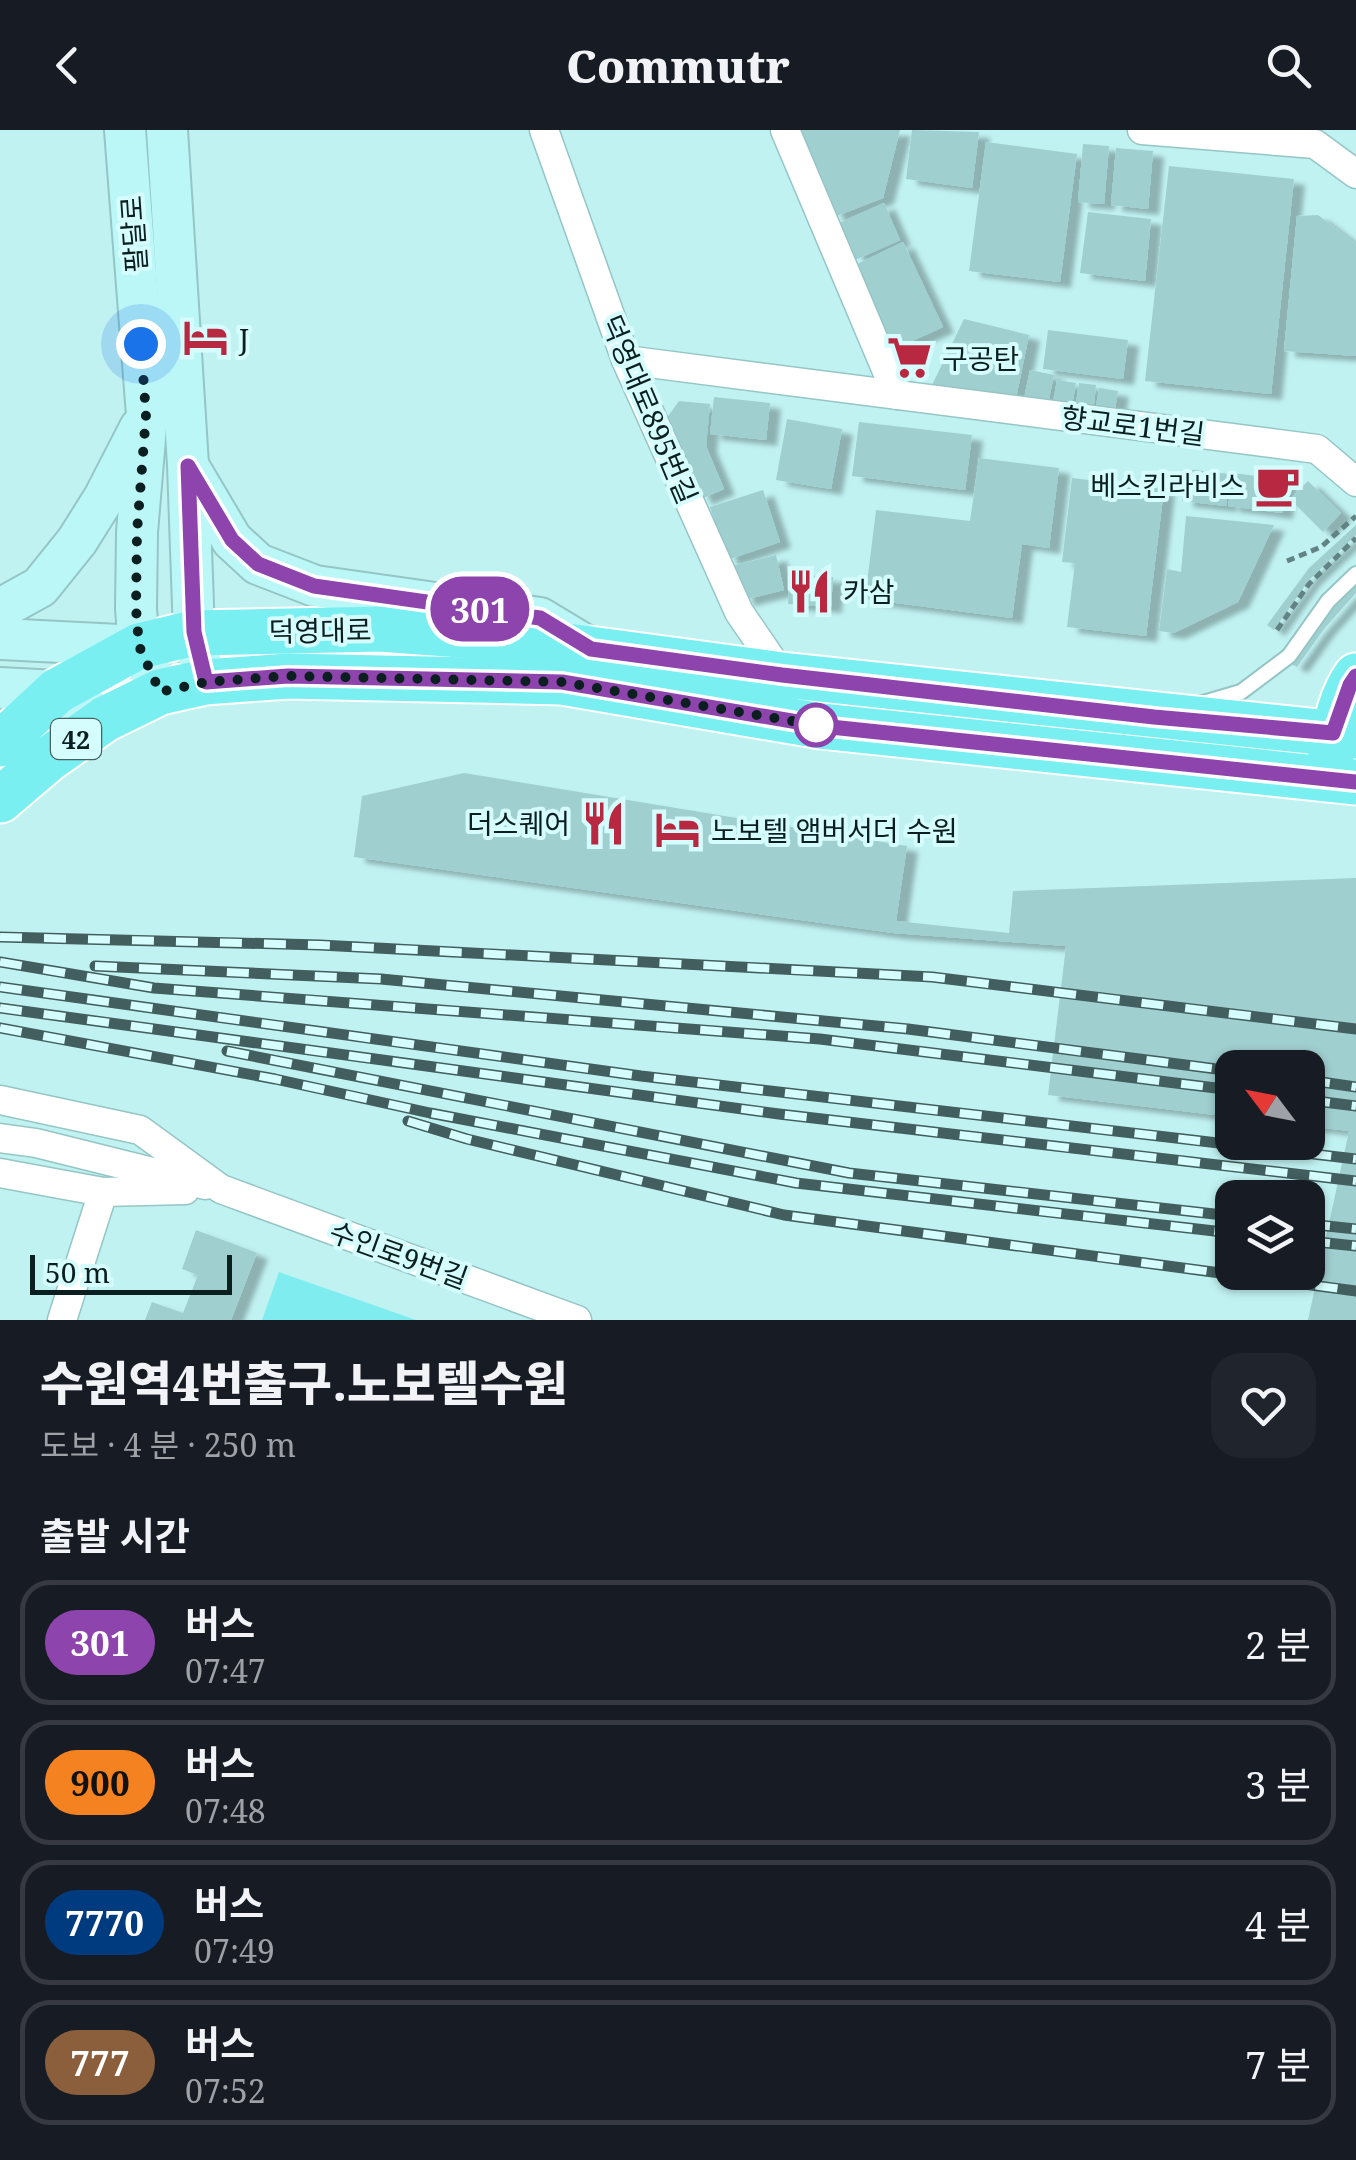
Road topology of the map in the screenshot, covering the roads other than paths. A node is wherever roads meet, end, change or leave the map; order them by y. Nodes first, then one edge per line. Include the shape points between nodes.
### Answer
1 (125, 130) edge
2 (167, 130) edge
3 (544, 130) edge
4 (785, 130) edge
5 (1142, 130) edge
6 (1356, 174) edge
7 (626, 360) junction
8 (897, 395) junction
9 (146, 415) junction
10 (188, 466) junction
11 (1356, 482) edge
12 (1356, 574) edge
13 (0, 609) edge
14 (194, 632) junction
15 (0, 639) edge
16 (139, 646) junction
17 (591, 649) junction
18 (782, 675) junction
19 (1356, 676) edge
20 (206, 682) junction
21 (0, 688) edge
22 (57, 691) junction
23 (160, 692) junction
24 (1154, 717) junction
25 (105, 719) junction
26 (1345, 734) edge
27 (0, 744) edge
28 (1342, 781) edge
29 (0, 800) edge
30 (0, 1100) edge
31 (0, 1138) edge
32 (0, 1173) edge
33 (221, 1189) junction
34 (103, 1192) junction
35 (62, 1320) edge
36 (577, 1320) edge

1 - 9 main road, 팔달로
2 - 10 main road, 팔달로
3 - 7 street, 덕영대로895번길
4 - 8 street
5 - 6 street via 1315,144
7 - 8 street, 향교로1번길
7 - 18 street, 덕영대로895번길 via 739,612
8 - 11 street, 향교로1번길 via 1317,449
9 - 13 main road via 77,541 40,587
9 - 16 main road, 팔달로 via 137,532
10 - 14 main road, 팔달로
10 - 17 main road via 232,540 258,564 314,586 540,618
12 - 24 lane via 1290,656 1241,692
14 - 16 main road, 덕영대로 / 42
14 - 17 main road, 덕영대로 / 42 via 380,628
14 - 20 main road, 팔달로
15 - 16 main road, 덕영대로
16 - 22 main road, 42
16 - 23 main road, 팔달로
17 - 18 main road, 덕영대로 / 42
18 - 24 main road, 덕영대로 / 42
19 - 26 main road, 42
20 - 23 main road, 덕영대로 / 42
20 - 28 main road, 덕영대로 / 42 via 288,676 562,682 821,726
21 - 22 main road
22 - 25 main road
22 - 27 main road, 42
23 - 25 main road, 42
24 - 26 main road, 덕영대로 / 42
25 - 29 main road, 42
26 - 28 main road, 42
30 - 33 street, 수인로9번길 via 140,1130
31 - 33 street
32 - 34 street, 수인로9번길
33 - 34 street, 수인로9번길
33 - 36 street, 수인로9번길
34 - 35 street

